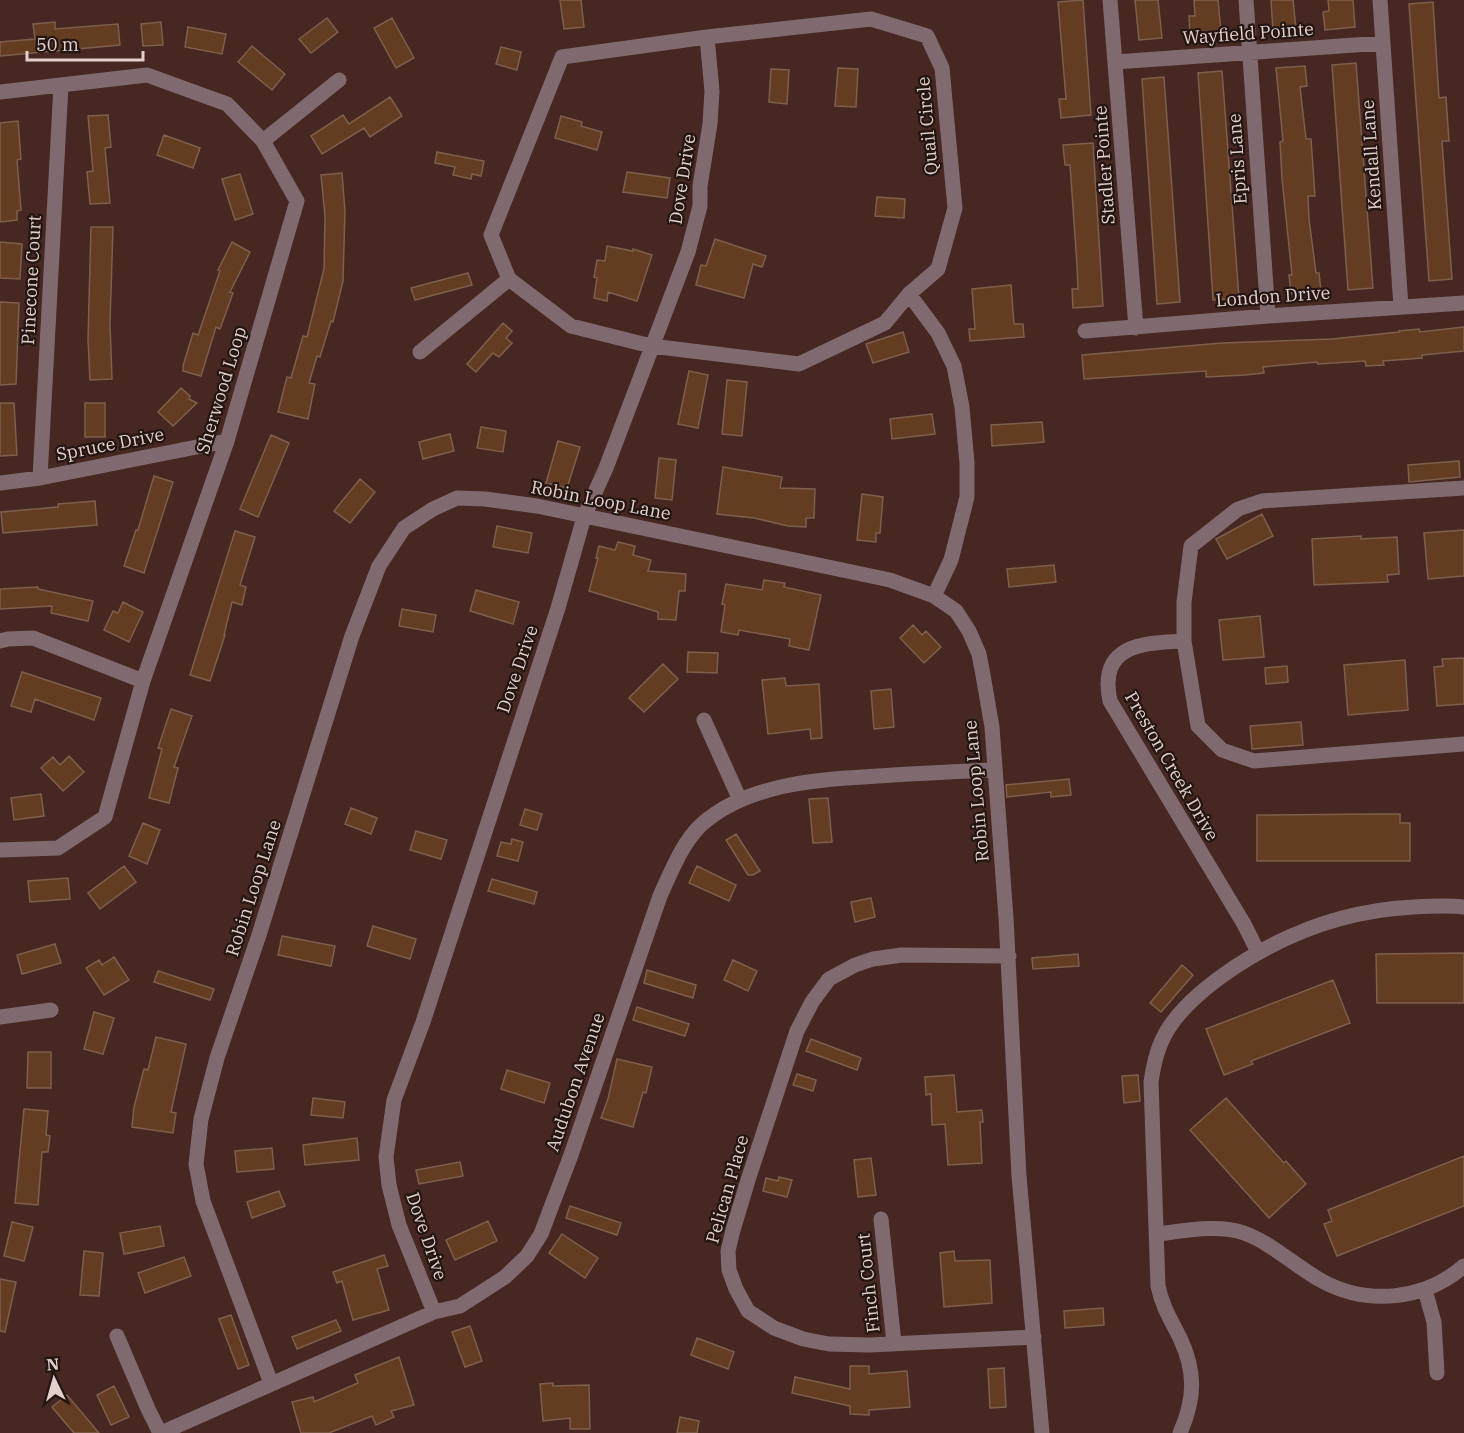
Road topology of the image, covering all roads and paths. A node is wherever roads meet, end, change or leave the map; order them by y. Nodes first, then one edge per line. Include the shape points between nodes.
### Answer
1 (1110, 0) edge
2 (1246, 0) edge
3 (1380, 0) edge
4 (707, 37) junction
5 (1383, 43) junction
6 (1249, 53) junction
7 (1115, 62) junction
8 (339, 80) dead end
9 (62, 85) junction
10 (0, 92) edge
11 (264, 141) junction
12 (509, 279) junction
13 (909, 294) junction
14 (1464, 303) edge
15 (1401, 307) junction
16 (1268, 315) junction
17 (1136, 328) junction
18 (1085, 332) dead end
19 (651, 346) junction
20 (420, 352) dead end
21 (227, 441) junction
22 (40, 478) junction
23 (0, 483) edge
24 (1464, 488) edge
25 (584, 517) junction
26 (934, 596) junction
27 (0, 641) edge
28 (1184, 641) junction
29 (143, 681) junction
30 (704, 720) dead end
31 (1464, 744) edge
32 (994, 770) junction
33 (740, 800) junction
34 (0, 850) edge
35 (1464, 907) edge
36 (1258, 952) junction
37 (1009, 956) junction
38 (51, 1010) dead end
39 (0, 1017) edge
40 (881, 1219) dead end
41 (1157, 1234) junction
42 (1464, 1266) edge
43 (1425, 1290) junction
44 (434, 1312) junction
45 (117, 1336) dead end
46 (1034, 1337) junction
47 (894, 1343) junction
48 (1437, 1373) dead end
49 (271, 1383) junction
50 (161, 1433) edge
51 (1042, 1433) edge
52 (1180, 1433) edge

1 - 7 street, Stadler Pointe
2 - 6 street, Epris Lane
3 - 5 street, Kendall Lane
4 - 12 street, Quail Circle via 562,57 491,235
4 - 13 street, Quail Circle via 871,19 927,36 942,68 955,208 938,269
4 - 19 street, Dove Drive via 712,91 700,206 688,252
5 - 6 street, Wayfield Pointe
5 - 15 street, Kendall Lane
6 - 7 street, Wayfield Pointe
6 - 16 street, Epris Lane
7 - 17 street, Stadler Pointe
8 - 11 street
9 - 10 street, Sherwood Loop
9 - 11 street, Sherwood Loop via 147,75 227,104
9 - 22 street, Pinecone Court
11 - 21 street, Sherwood Loop via 297,201
12 - 19 street, Quail Circle via 572,326
12 - 20 street
13 - 19 street, Quail Circle via 885,323 799,364
13 - 26 street via 938,333 954,366 963,406 967,497 951,560
14 - 15 street, London Drive
15 - 16 street, London Drive
16 - 17 street, London Drive
17 - 18 street, London Drive
19 - 25 street, Dove Drive
21 - 22 street, Spruce Drive
21 - 29 street, Sherwood Loop
22 - 23 street, Spruce Drive
24 - 28 street via 1262,501 1238,509 1191,546
25 - 26 street, Robin Loop Lane via 890,580
25 - 44 street, Dove Drive via 560,602 394,1100 386,1157 389,1185 399,1225
25 - 49 street, Robin Loop Lane via 485,498 457,498 433,509 404,528 379,566 352,636 217,1058 201,1119 196,1164 203,1201
26 - 32 street, Robin Loop Lane via 956,612 979,654 992,727
27 - 29 street via 33,638
28 - 31 street via 1198,726 1222,750 1254,761
28 - 36 street, Preston Creek Drive via 1144,644 1124,652 1108,676 1110,701
29 - 34 street, Sherwood Loop via 105,817 58,848
30 - 33 street
32 - 33 street, Audubon Avenue via 802,783
32 - 37 street, Robin Loop Lane
33 - 44 street, Audubon Avenue via 703,823 692,835 665,886 541,1234 527,1256 506,1277 460,1306
35 - 36 street via 1398,908 1349,915 1314,925
36 - 41 street via 1199,994 1170,1026 1156,1053 1151,1082
37 - 46 street, Robin Loop Lane via 1019,1176
37 - 47 street, Pelican Place via 902,955 873,959 829,979 797,1031 748,1180 728,1251 729,1270 748,1311 774,1328 803,1339 829,1344
38 - 39 street
40 - 47 street, Finch Court
41 - 43 street via 1206,1229 1233,1231 1258,1240 1322,1281 1344,1290 1382,1296
41 - 52 street via 1160,1299 1184,1348 1193,1385
42 - 43 street
43 - 48 street via 1434,1322
44 - 49 street, Audubon Avenue
45 - 50 street
46 - 47 street, Pelican Place
46 - 51 street, Robin Loop Lane
49 - 50 street, Audubon Avenue

